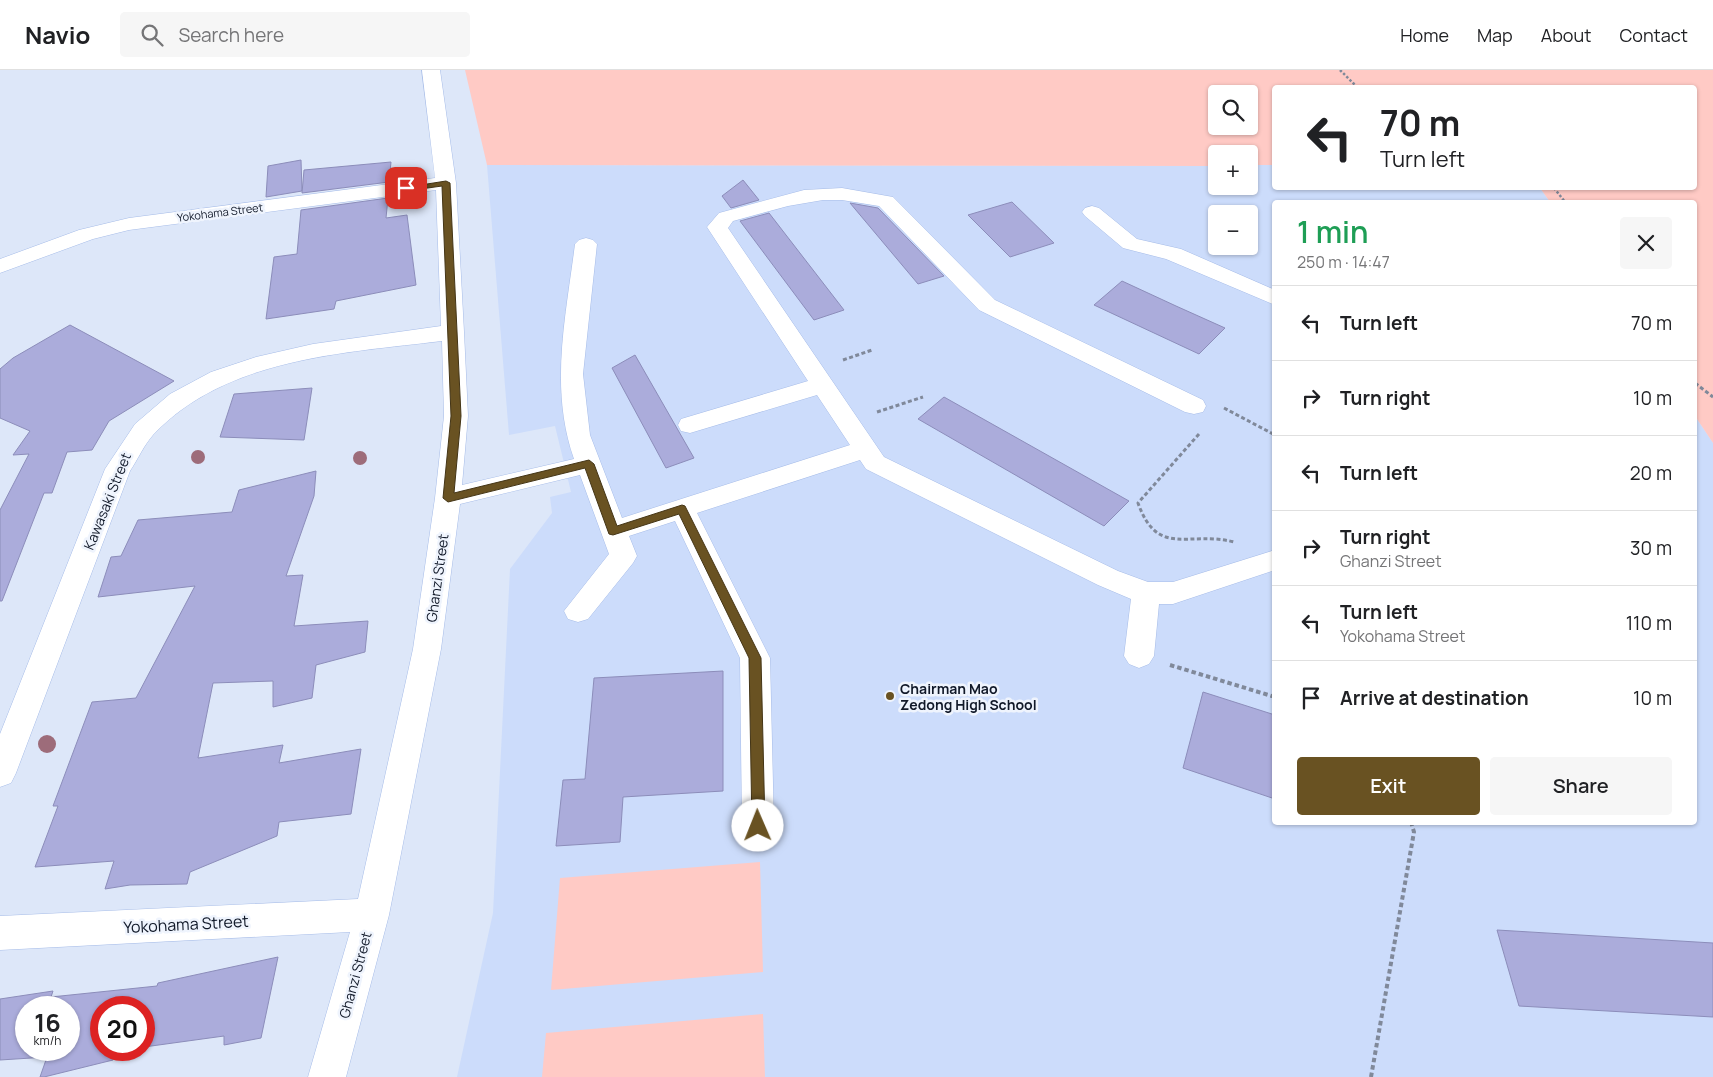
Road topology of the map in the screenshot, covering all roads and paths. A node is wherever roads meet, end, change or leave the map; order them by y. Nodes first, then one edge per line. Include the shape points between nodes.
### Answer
1 (431, 70) edge
2 (1340, 70) edge
3 (1355, 85) edge
4 (446, 183) junction
5 (1556, 190) edge
6 (1563, 200) edge
7 (1092, 212) dead end
8 (586, 244) dead end
9 (0, 267) edge
10 (1272, 297) edge
11 (453, 332) junction
12 (823, 385) junction
13 (1697, 385) edge
14 (922, 397) dead end
15 (1713, 397) edge
16 (1194, 406) dead end
17 (1224, 408) dead end
18 (848, 422) junction
19 (690, 425) dead end
20 (1199, 433) dead end
21 (1272, 433) edge
22 (866, 449) junction
23 (589, 464) junction
24 (448, 498) junction
25 (692, 506) junction
26 (613, 531) junction
27 (1264, 562) edge
28 (1146, 593) junction
29 (578, 611) dead end
30 (1140, 656) joint
31 (1272, 696) edge
32 (0, 773) edge
33 (1412, 825) edge
34 (758, 826) dead end
35 (372, 916) junction
36 (0, 933) edge
37 (328, 1077) edge
38 (1371, 1077) edge

1 - 4 street, Ghanzi Street
2 - 3 path
4 - 9 street, Yokohama Street via 129,224 77,237
4 - 11 street, Ghanzi Street
5 - 6 path
7 - 10 street via 1130,244 1173,254
8 - 23 street via 571,374 578,434
11 - 24 street, Ghanzi Street via 456,416
11 - 32 street, Kawasaki Street via 296,355 237,370 167,408 140,433 118,469
12 - 16 street via 717,226 726,217 816,193 865,196 886,201 987,305
12 - 18 street
12 - 19 street
13 - 15 path
14 - 18 path
17 - 21 path
18 - 22 street
20 - 27 path via 1138,503 1145,524 1153,532 1175,540 1226,539
22 - 25 street
22 - 28 street via 875,463 1108,578
23 - 24 street
23 - 26 street
24 - 35 street, Ghanzi Street via 427,649
25 - 26 street
25 - 34 street via 755,658
26 - 29 street via 622,556
27 - 28 street via 1174,593
28 - 30 street
30 - 31 path
33 - 38 path via 1414,832
35 - 36 street, Yokohama Street
35 - 37 street, Ghanzi Street

